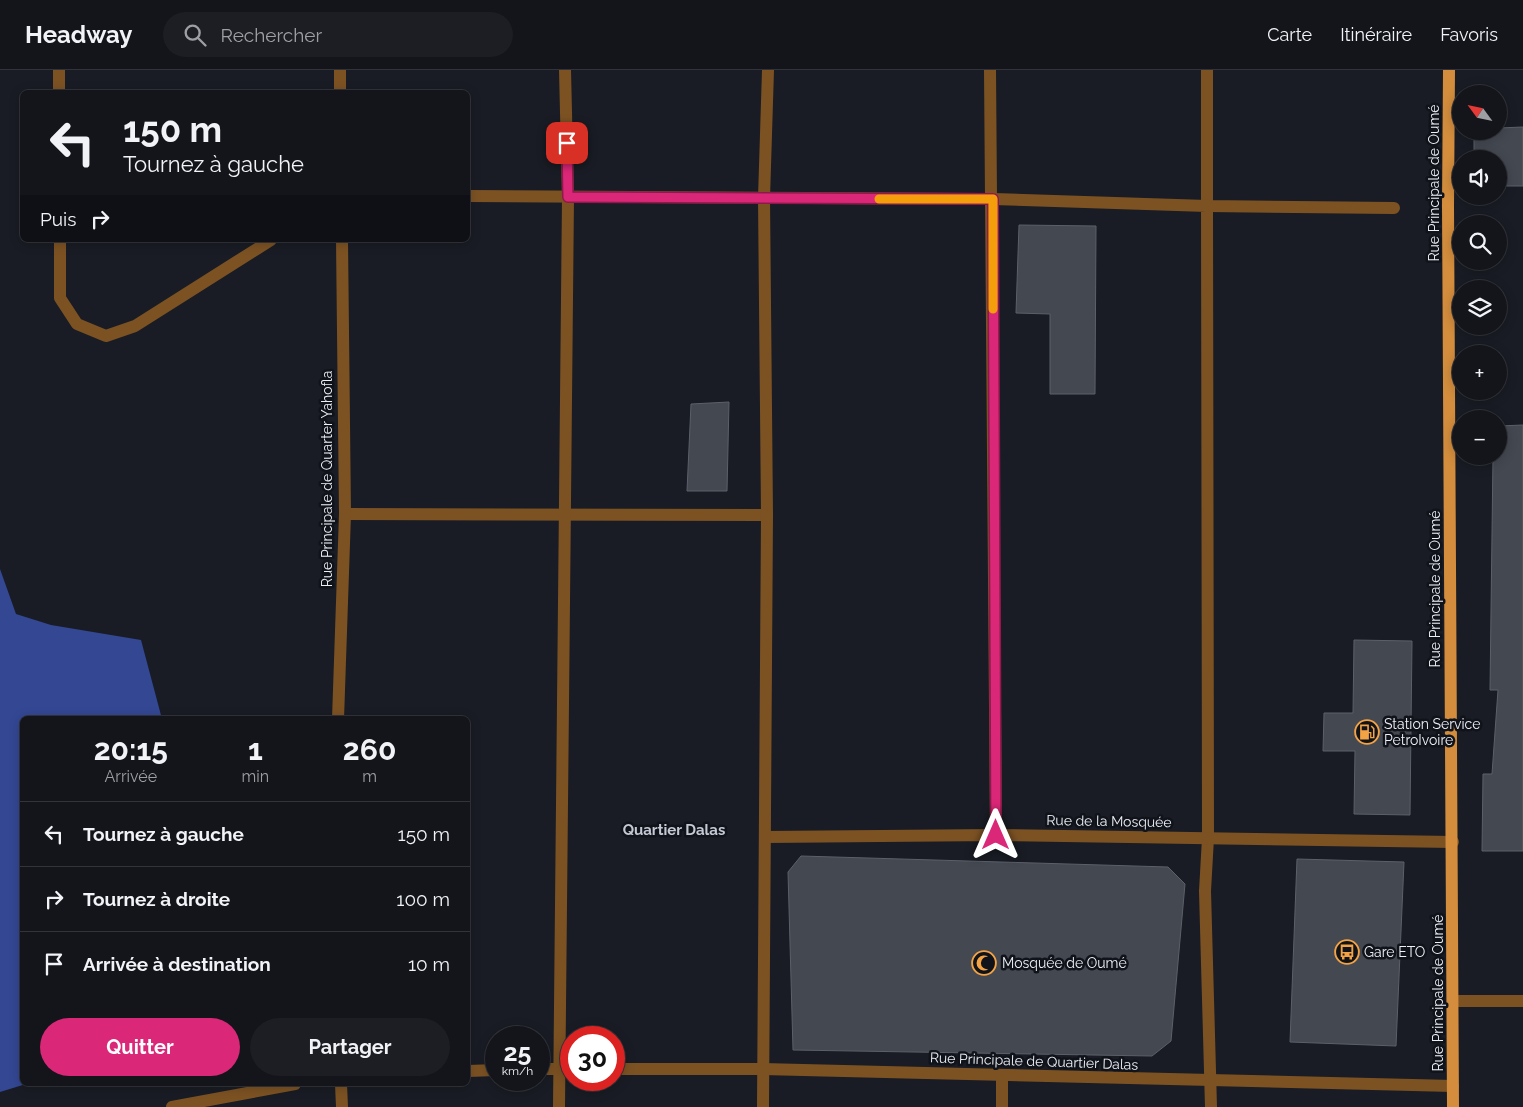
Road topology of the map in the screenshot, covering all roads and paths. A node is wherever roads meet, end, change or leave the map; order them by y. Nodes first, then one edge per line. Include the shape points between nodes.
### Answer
1 (59, 70) edge
2 (340, 70) edge
3 (565, 70) edge
4 (768, 70) edge
5 (990, 70) edge
6 (1207, 70) edge
7 (1449, 70) edge
8 (59, 90) edge
9 (340, 90) edge
10 (470, 196) edge
11 (568, 197) junction
12 (764, 198) junction
13 (993, 199) junction
14 (1207, 206) junction
15 (1394, 208) dead end
16 (60, 242) edge
17 (268, 242) edge
18 (342, 242) edge
19 (345, 514) junction
20 (566, 514) junction
21 (767, 515) junction
22 (338, 716) edge
23 (996, 835) junction
24 (765, 836) junction
25 (1208, 838) junction
26 (1453, 842) junction
27 (1454, 1001) junction
28 (1523, 1001) edge
29 (565, 1026) edge
30 (625, 1069) edge
31 (762, 1069) junction
32 (485, 1070) edge
33 (470, 1071) edge
34 (1002, 1075) junction
35 (1212, 1082) junction
36 (284, 1086) edge
37 (341, 1086) edge
38 (1453, 1086) junction
39 (562, 1091) edge
40 (172, 1107) edge
41 (342, 1107) edge
42 (559, 1107) edge
43 (763, 1107) edge
44 (1002, 1107) edge
45 (1212, 1107) edge
46 (1453, 1107) edge

1 - 8 street
2 - 9 street
3 - 11 street
4 - 12 street
5 - 13 street
6 - 14 street
7 - 26 main road, Rue Principale de Oumé
10 - 11 street
11 - 12 street
11 - 20 street
12 - 13 street
12 - 21 street
13 - 14 street
13 - 23 street
14 - 15 street
14 - 25 street
16 - 17 street via 60,298 77,324 106,336 135,326
18 - 19 street, Rue Principale de Quarter Yahofla
19 - 20 street
19 - 22 street, Rue Principale de Quarter Yahofla
20 - 21 street
20 - 29 street
21 - 24 street
23 - 24 street, Rue de la Mosquée
23 - 25 street, Rue de la Mosquée
24 - 31 street
25 - 26 street, Rue de la Mosquée
25 - 35 street via 1205,891
26 - 27 main road, Rue Principale de Oumé
27 - 28 street
27 - 38 main road, Rue Principale de Oumé
30 - 31 street, Rue Principale de Quartier Dalas
31 - 34 street, Rue Principale de Quartier Dalas
31 - 43 street
32 - 33 street
34 - 35 street, Rue Principale de Quartier Dalas
34 - 44 street
35 - 38 street, Rue Principale de Quartier Dalas
35 - 45 street
36 - 40 street
37 - 41 street
38 - 46 main road, Rue Principale de Oumé
39 - 42 street

